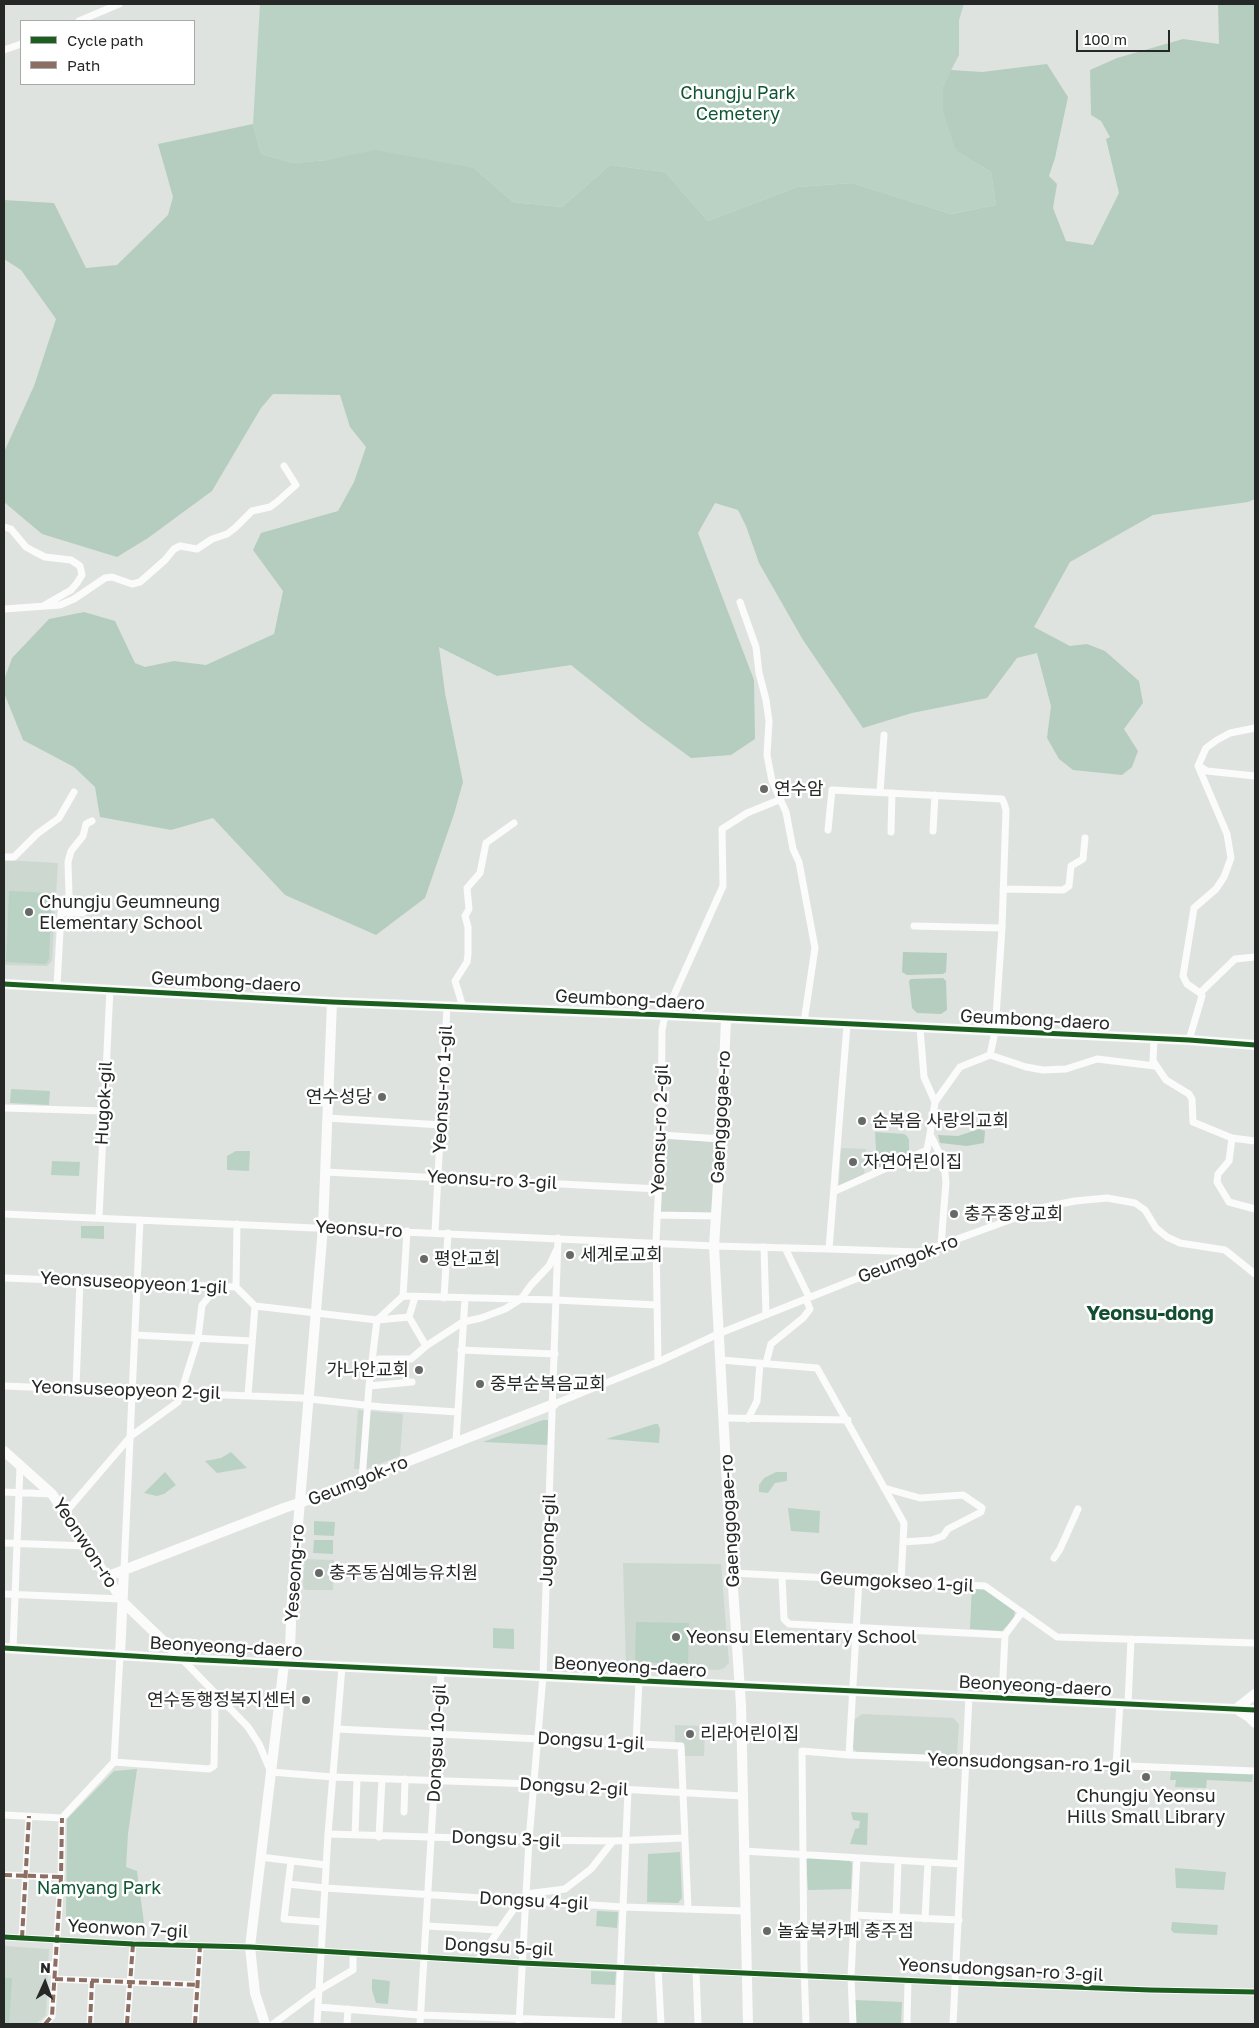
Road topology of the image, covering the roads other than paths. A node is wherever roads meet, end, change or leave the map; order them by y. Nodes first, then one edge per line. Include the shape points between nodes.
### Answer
1 (119, 4) edge
2 (81, 20) edge
3 (20, 44) edge
4 (4, 50) edge
5 (284, 466) dead end
6 (4, 527) edge
7 (740, 602) dead end
8 (42, 606) junction
9 (4, 609) edge
10 (1255, 728) edge
11 (884, 734) dead end
12 (1198, 766) junction
13 (1255, 776) edge
14 (74, 792) dead end
15 (880, 792) junction
16 (892, 793) junction
17 (935, 795) junction
18 (779, 800) junction
19 (92, 821) dead end
20 (514, 824) dead end
21 (828, 830) dead end
22 (933, 831) dead end
23 (890, 832) dead end
24 (1085, 838) dead end
25 (4, 857) edge
26 (1003, 889) junction
27 (914, 926) dead end
28 (1002, 928) junction
29 (1255, 957) edge
30 (4, 984) edge
31 (57, 986) junction
32 (110, 989) junction
33 (1200, 992) junction
34 (332, 1002) junction
35 (447, 1006) junction
36 (463, 1006) junction
37 (665, 1015) junction
38 (726, 1018) junction
39 (804, 1022) junction
40 (847, 1024) junction
41 (920, 1028) junction
42 (995, 1032) junction
43 (1154, 1039) junction
44 (1189, 1040) junction
45 (1255, 1045) edge
46 (990, 1055) junction
47 (1155, 1066) junction
48 (935, 1102) junction
49 (4, 1108) edge
50 (104, 1111) junction
51 (327, 1118) junction
52 (442, 1125) junction
53 (930, 1134) junction
54 (661, 1135) junction
55 (1232, 1138) junction
56 (722, 1139) junction
57 (1255, 1141) edge
58 (326, 1172) junction
59 (439, 1177) junction
60 (658, 1189) junction
61 (835, 1191) junction
62 (1255, 1209) edge
63 (4, 1214) edge
64 (657, 1214) junction
65 (715, 1216) junction
66 (99, 1217) junction
67 (140, 1220) junction
68 (237, 1224) junction
69 (323, 1227) junction
70 (407, 1231) junction
71 (435, 1232) junction
72 (448, 1233) junction
73 (558, 1238) junction
74 (656, 1242) junction
75 (941, 1245) junction
76 (558, 1246) junction
77 (714, 1246) junction
78 (764, 1247) junction
79 (786, 1248) junction
80 (829, 1249) junction
81 (922, 1252) junction
82 (1255, 1274) edge
83 (4, 1278) edge
84 (80, 1280) junction
85 (137, 1282) junction
86 (218, 1286) junction
87 (236, 1287) junction
88 (403, 1296) junction
89 (415, 1297) junction
90 (444, 1298) junction
91 (465, 1298) junction
92 (808, 1298) junction
93 (521, 1299) junction
94 (556, 1300) junction
95 (657, 1305) junction
96 (255, 1306) junction
97 (316, 1314) junction
98 (766, 1314) junction
99 (409, 1317) junction
100 (377, 1320) junction
101 (463, 1322) junction
102 (718, 1334) junction
103 (135, 1336) junction
104 (198, 1338) junction
105 (252, 1341) junction
106 (426, 1346) junction
107 (461, 1350) junction
108 (555, 1354) junction
109 (721, 1360) junction
110 (371, 1362) junction
111 (658, 1362) junction
112 (763, 1363) junction
113 (412, 1382) dead end
114 (4, 1386) edge
115 (369, 1386) junction
116 (76, 1388) junction
117 (133, 1390) junction
118 (182, 1392) junction
119 (248, 1395) junction
120 (309, 1398) junction
121 (554, 1404) junction
122 (367, 1405) junction
123 (458, 1412) junction
124 (724, 1418) junction
125 (748, 1419) junction
126 (848, 1420) junction
127 (131, 1436) junction
128 (456, 1442) junction
129 (4, 1451) edge
130 (20, 1466) junction
131 (362, 1480) junction
132 (884, 1488) junction
133 (4, 1492) edge
134 (18, 1492) junction
135 (52, 1494) junction
136 (300, 1504) junction
137 (1078, 1509) dead end
138 (64, 1513) junction
139 (4, 1542) edge
140 (903, 1542) junction
141 (17, 1543) junction
142 (88, 1546) junction
143 (1054, 1558) dead end
144 (124, 1570) junction
145 (732, 1573) junction
146 (782, 1576) junction
147 (106, 1577) junction
148 (859, 1580) junction
149 (901, 1581) junction
150 (4, 1594) edge
151 (15, 1595) junction
152 (122, 1601) junction
153 (1022, 1612) junction
154 (857, 1627) junction
155 (1005, 1635) junction
156 (1131, 1639) junction
157 (1255, 1643) edge
158 (8, 1649) edge
159 (120, 1655) junction
160 (182, 1659) junction
161 (284, 1664) junction
162 (342, 1667) junction
163 (441, 1672) junction
164 (543, 1676) junction
165 (639, 1681) junction
166 (740, 1686) junction
167 (853, 1691) junction
168 (1255, 1694) edge
169 (969, 1696) junction
170 (218, 1697) junction
171 (1002, 1698) junction
172 (1124, 1704) junction
173 (1236, 1709) junction
174 (1255, 1710) edge
175 (1255, 1723) edge
176 (337, 1729) junction
177 (438, 1735) junction
178 (537, 1738) junction
179 (636, 1743) junction
180 (849, 1755) junction
181 (966, 1760) junction
182 (114, 1762) junction
183 (1116, 1766) junction
184 (271, 1772) junction
185 (1255, 1772) edge
186 (333, 1777) junction
187 (358, 1778) junction
188 (382, 1778) junction
189 (406, 1779) junction
190 (435, 1780) junction
191 (533, 1784) junction
192 (628, 1790) junction
193 (682, 1793) junction
194 (742, 1796) junction
195 (404, 1812) dead end
196 (4, 1815) edge
197 (29, 1816) junction
198 (62, 1818) junction
199 (328, 1834) junction
200 (355, 1835) junction
201 (379, 1836) junction
202 (432, 1836) junction
203 (684, 1838) junction
204 (529, 1840) junction
205 (626, 1840) junction
206 (613, 1841) junction
207 (743, 1851) junction
208 (802, 1854) junction
209 (260, 1857) junction
210 (857, 1858) junction
211 (898, 1860) junction
212 (291, 1861) junction
213 (928, 1862) junction
214 (961, 1864) junction
215 (326, 1865) junction
216 (4, 1875) edge
217 (26, 1876) junction
218 (61, 1877) junction
219 (288, 1884) junction
220 (324, 1888) junction
221 (429, 1895) junction
222 (524, 1898) junction
223 (623, 1906) junction
224 (688, 1909) junction
225 (745, 1911) junction
226 (854, 1915) junction
227 (896, 1918) junction
228 (925, 1919) junction
229 (958, 1920) junction
230 (323, 1922) junction
231 (427, 1926) junction
232 (498, 1930) junction
233 (4, 1937) edge
234 (22, 1938) junction
235 (57, 1940) junction
236 (133, 1944) junction
237 (200, 1946) junction
238 (250, 1947) junction
239 (322, 1951) junction
240 (353, 1953) junction
241 (425, 1957) junction
242 (478, 1960) junction
243 (522, 1963) junction
244 (619, 1967) junction
245 (658, 1968) junction
246 (696, 1970) junction
247 (746, 1972) junction
248 (805, 1974) junction
249 (851, 1977) junction
250 (55, 1978) junction
251 (908, 1980) junction
252 (92, 1981) junction
253 (130, 1982) junction
254 (956, 1982) junction
255 (198, 1985) junction
256 (319, 1990) junction
257 (1255, 1992) edge
258 (318, 2007) junction
259 (348, 2009) junction
260 (420, 2015) junction
261 (519, 2021) edge
262 (618, 2023) edge
263 (45, 2024) edge
264 (90, 2024) edge
265 (127, 2024) edge
266 (195, 2024) edge
267 (265, 2024) edge
268 (273, 2024) edge
269 (317, 2024) edge
270 (348, 2024) edge
271 (420, 2024) edge
272 (661, 2024) edge
273 (698, 2024) edge
274 (748, 2024) edge
275 (806, 2024) edge
276 (853, 2024) edge
277 (907, 2024) edge
278 (953, 2024) edge

1 - 2 street
3 - 4 street
5 - 8 street via 296,485 270,506 252,511 227,534 197,549 180,546 174,549 140,582 132,584 105,578 74,599 60,605
6 - 8 street via 11,529 26,547 45,556 71,560 80,566 82,575 71,590
7 - 18 street via 756,647 769,721 767,755
8 - 9 street
10 - 12 street via 1230,733 1217,740 1206,748
11 - 15 street
12 - 13 street via 1207,771
12 - 33 street via 1227,834 1231,858 1216,889 1194,908 1183,976 1187,984
14 - 25 street via 59,818 14,857
15 - 16 street
15 - 21 street via 832,790
16 - 17 street
16 - 23 street
17 - 22 street
17 - 26 street via 1002,799 1006,810
18 - 37 street, Yeonsu-ro 2-gil via 722,829 723,886
18 - 39 street via 786,812 793,849 799,862 815,948
19 - 31 street via 86,824 84,836 71,851 68,862 69,896 82,914 61,913
20 - 36 street via 486,844 480,873 467,888 467,962 455,982
24 - 26 street via 1083,859 1071,866 1069,886 1063,890
26 - 28 street
27 - 28 street
28 - 42 street
29 - 33 street via 1235,959
30 - 31 street, Geumbong-daero
31 - 32 street, Geumbong-daero
32 - 34 street, Geumbong-daero
32 - 50 street, Hugok-gil
33 - 44 street via 1202,996
34 - 35 street, Geumbong-daero
34 - 51 street, Yeseong-ro
35 - 36 street, Geumbong-daero
35 - 52 street, Yeonsu-ro 1-gil
36 - 37 street, Geumbong-daero
37 - 38 street, Geumbong-daero
37 - 54 street, Yeonsu-ro 2-gil
38 - 39 street, Geumbong-daero
38 - 56 street, Gaenggogae-ro
39 - 40 street, Geumbong-daero
40 - 41 street, Geumbong-daero
40 - 61 street
41 - 42 street, Geumbong-daero
41 - 48 street via 924,1077
42 - 43 street, Geumbong-daero
42 - 46 street
43 - 44 street, Geumbong-daero
43 - 47 street
44 - 45 street, Geumbong-daero
46 - 47 street via 1042,1070 1066,1070 1097,1058
46 - 48 street via 960,1067
47 - 55 street via 1166,1080 1189,1094 1192,1122
48 - 53 street
49 - 50 street
50 - 66 street, Hugok-gil
51 - 52 street
51 - 58 street, Yeseong-ro
52 - 59 street, Yeonsu-ro 1-gil
53 - 61 street via 927,1150
53 - 75 street via 944,1163 946,1182
54 - 56 street
54 - 60 street, Yeonsu-ro 2-gil
55 - 57 street
55 - 62 street via 1229,1161 1218,1174 1217,1182 1229,1202
56 - 65 street, Gaenggogae-ro
58 - 59 street, Yeonsu-ro 3-gil
58 - 69 street, Yeseong-ro
59 - 60 street, Yeonsu-ro 3-gil
59 - 71 street, Yeonsu-ro 1-gil
60 - 64 street, Yeonsu-ro 2-gil
61 - 80 street
63 - 66 street, Yeonsu-ro
64 - 65 street
64 - 74 street, Yeonsu-ro 2-gil
65 - 77 street, Gaenggogae-ro
66 - 67 street, Yeonsu-ro
67 - 68 street, Yeonsu-ro
67 - 85 street
68 - 69 street, Yeonsu-ro
68 - 87 street
69 - 70 street, Yeonsu-ro
69 - 97 street, Yeseong-ro
70 - 71 street, Yeonsu-ro
70 - 88 street
71 - 72 street, Yeonsu-ro
72 - 73 street, Yeonsu-ro
72 - 90 street
73 - 74 street, Yeonsu-ro
73 - 76 street
74 - 77 street, Yeonsu-ro
74 - 95 street, Yeonsu-ro 2-gil
75 - 81 street, Geumgok-ro
75 - 82 street, Geumgok-ro via 1046,1207 1107,1198 1135,1203 1167,1237 1180,1243 1225,1250
76 - 93 street via 549,1266
76 - 94 street
77 - 78 street, Yeonsu-ro
77 - 102 street, Gaenggogae-ro
78 - 79 street, Yeonsu-ro
78 - 98 street
79 - 80 street, Yeonsu-ro
79 - 92 street
80 - 81 street, Yeonsu-ro
81 - 92 street, Geumgok-ro
83 - 84 street, Yeonsuseopyeon 1-gil
84 - 85 street, Yeonsuseopyeon 1-gil
84 - 116 street
85 - 86 street, Yeonsuseopyeon 1-gil
85 - 103 street
86 - 87 street, Yeonsuseopyeon 1-gil
86 - 104 street via 202,1305
87 - 96 street, Yeonsuseopyeon 1-gil
88 - 89 street
88 - 100 street
89 - 90 street
89 - 99 street
90 - 91 street
91 - 93 street
91 - 101 street
92 - 98 street, Geumgok-ro
92 - 112 street via 810,1309 771,1344
93 - 94 street
93 - 101 street via 505,1309
94 - 95 street
94 - 108 street
95 - 111 street, Yeonsu-ro 2-gil
96 - 97 street
96 - 105 street
97 - 100 street
97 - 120 street, Yeseong-ro
98 - 102 street, Geumgok-ro
99 - 100 street
99 - 106 street
100 - 110 street
101 - 106 street
101 - 107 street
102 - 109 street, Gaenggogae-ro
102 - 111 street, Geumgok-ro
103 - 104 street
103 - 117 street
104 - 105 street
104 - 118 street
105 - 119 street
106 - 110 street via 412,1359
107 - 108 street
107 - 123 street
108 - 121 street
109 - 112 street
109 - 124 street, Gaenggogae-ro
110 - 115 street
111 - 121 street, Geumgok-ro
112 - 125 street via 756,1402
112 - 126 street via 817,1368
113 - 115 street
114 - 116 street, Yeonsuseopyeon 2-gil
115 - 122 street
116 - 117 street, Yeonsuseopyeon 2-gil
117 - 118 street, Yeonsuseopyeon 2-gil
117 - 127 street
118 - 119 street, Yeonsuseopyeon 2-gil
118 - 127 street via 178,1402
119 - 120 street, Yeonsuseopyeon 2-gil
120 - 122 street, Yeonsuseopyeon 2-gil
120 - 136 street, Yeseong-ro
121 - 128 street, Geumgok-ro
121 - 164 street, Jugong-gil
122 - 123 street, Yeonsuseopyeon 2-gil
122 - 131 street
123 - 128 street
124 - 125 street
124 - 145 street, Gaenggogae-ro
125 - 126 street
126 - 132 street
127 - 138 street
127 - 144 street
128 - 131 street, Geumgok-ro
129 - 130 street, Yeonwon-ro
130 - 134 street
130 - 135 street, Yeonwon-ro
131 - 136 street, Geumgok-ro
132 - 140 street via 904,1523
132 - 140 street via 920,1498 963,1495 982,1508 981,1512 948,1529 943,1536
133 - 134 street
134 - 135 street
134 - 141 street
135 - 138 street, Yeonwon-ro
136 - 144 street, Geumgok-ro
136 - 161 street, Yeseong-ro via 290,1649
137 - 143 street
138 - 142 street, Yeonwon-ro
139 - 141 street
140 - 149 street
141 - 142 street
141 - 151 street
142 - 147 street, Yeonwon-ro
144 - 147 street, Geumgok-ro
144 - 152 street
145 - 146 street, Geumgokseo 1-gil
145 - 166 street, Gaenggogae-ro
146 - 148 street, Geumgokseo 1-gil
146 - 154 street via 786,1622
147 - 152 street, Yeonwon-ro
148 - 149 street, Geumgokseo 1-gil
148 - 154 street
149 - 153 street, Geumgokseo 1-gil via 985,1586
150 - 151 street
151 - 152 street
151 - 158 street
152 - 159 street, Yeonwon-ro
152 - 160 street
153 - 155 street
153 - 156 street, Geumgokseo 1-gil via 1057,1637
154 - 155 street
154 - 167 street
155 - 171 street
156 - 157 street, Geumgokseo 1-gil
156 - 172 street
158 - 159 street, Beonyeong-daero
159 - 160 street, Beonyeong-daero
159 - 182 street
160 - 161 street, Beonyeong-daero
160 - 170 street
161 - 162 street, Beonyeong-daero
161 - 184 street, Yeseong-ro
162 - 163 street, Beonyeong-daero
162 - 176 street
163 - 164 street, Beonyeong-daero
163 - 177 street, Dongsu 10-gil
164 - 165 street, Beonyeong-daero
164 - 178 street, Jugong-gil
165 - 166 street, Beonyeong-daero
165 - 179 street
166 - 167 street, Beonyeong-daero
166 - 194 street, Gaenggogae-ro
167 - 169 street, Beonyeong-daero
167 - 180 street
168 - 173 street
169 - 171 street, Beonyeong-daero
169 - 181 street
170 - 182 street via 214,1766 209,1769
170 - 184 street via 255,1737
171 - 172 street, Beonyeong-daero
172 - 173 street, Beonyeong-daero
172 - 183 street
173 - 174 street, Beonyeong-daero
173 - 175 street
176 - 177 street, Dongsu 1-gil
176 - 186 street
177 - 178 street, Dongsu 1-gil
177 - 190 street, Dongsu 10-gil
178 - 179 street, Dongsu 1-gil
178 - 191 street, Jugong-gil
179 - 193 street, Dongsu 1-gil via 681,1746
180 - 181 street, Yeonsudongsan-ro 1-gil
180 - 208 street, Yeonsudongsan-ro 1-gil via 802,1751
181 - 183 street, Yeonsudongsan-ro 1-gil
181 - 214 street
182 - 198 street
183 - 185 street, Yeonsudongsan-ro 1-gil
184 - 186 street, Dongsu 2-gil
184 - 209 street, Yeseong-ro
186 - 187 street, Dongsu 2-gil
186 - 199 street
187 - 188 street, Dongsu 2-gil
187 - 200 street
188 - 189 street, Dongsu 2-gil
188 - 201 street
189 - 190 street, Dongsu 2-gil
189 - 195 street
190 - 191 street, Dongsu 2-gil
190 - 202 street, Dongsu 10-gil
191 - 192 street, Dongsu 2-gil
191 - 204 street, Jugong-gil
192 - 193 street, Dongsu 2-gil
192 - 205 street
193 - 194 street, Dongsu 2-gil
193 - 203 street, Dongsu 1-gil
194 - 207 street, Gaenggogae-ro
196 - 197 street
197 - 198 street
197 - 217 street
198 - 218 street
199 - 200 street, Dongsu 3-gil
199 - 215 street
200 - 201 street, Dongsu 3-gil
201 - 202 street, Dongsu 3-gil
202 - 204 street, Dongsu 3-gil
202 - 221 street, Dongsu 10-gil
203 - 205 street, Dongsu 3-gil
203 - 224 street, Dongsu 1-gil
204 - 206 street, Dongsu 3-gil
204 - 222 street, Jugong-gil
205 - 206 street, Dongsu 3-gil
205 - 223 street
206 - 222 street via 591,1869 565,1890
207 - 208 street
207 - 225 street, Gaenggogae-ro
208 - 210 street
208 - 248 street
209 - 212 street
209 - 238 street, Yeseong-ro
210 - 211 street
210 - 226 street
211 - 213 street
211 - 227 street
212 - 215 street
212 - 219 street
213 - 214 street
213 - 228 street
214 - 229 street
215 - 220 street
216 - 217 street
217 - 218 street
217 - 234 street
218 - 235 street
219 - 220 street, Dongsu 4-gil
219 - 230 street via 284,1919
220 - 221 street, Dongsu 4-gil
220 - 230 street
221 - 222 street, Dongsu 4-gil
221 - 231 street, Dongsu 10-gil
222 - 223 street, Dongsu 4-gil
222 - 232 street, Dongsu 5-gil
222 - 243 street, Jugong-gil
223 - 224 street, Dongsu 4-gil
223 - 244 street
224 - 225 street, Dongsu 4-gil
225 - 247 street, Gaenggogae-ro
226 - 227 street
226 - 249 street
227 - 228 street
228 - 229 street
229 - 254 street
230 - 239 street
231 - 232 street
231 - 241 street, Dongsu 10-gil
232 - 242 street, Dongsu 5-gil
233 - 234 street, Yeonwon 7-gil
234 - 235 street, Yeonwon 7-gil
235 - 236 street, Yeonwon 7-gil
235 - 250 street
236 - 237 street, Yeonwon 7-gil
236 - 253 street
237 - 238 street, Yeonwon 7-gil
237 - 255 street
238 - 239 street, Dongsu 5-gil
238 - 267 street, Yeseong-ro via 255,1993
239 - 240 street, Dongsu 5-gil
239 - 256 street
240 - 241 street, Dongsu 5-gil
240 - 256 street via 353,1970
241 - 242 street, Dongsu 5-gil
241 - 260 street, Dongsu 10-gil
242 - 243 street, Dongsu 5-gil
243 - 244 street, Dongsu 5-gil
243 - 261 street, Jugong-gil
244 - 245 street, Dongsu 5-gil
244 - 262 street
245 - 246 street, Dongsu 5-gil
245 - 272 street
246 - 247 street, Dongsu 5-gil
246 - 273 street
247 - 248 street, Yeonsudongsan-ro 3-gil
247 - 274 street, Gaenggogae-ro
248 - 249 street, Yeonsudongsan-ro 3-gil
248 - 275 street
249 - 251 street, Yeonsudongsan-ro 3-gil
249 - 276 street
250 - 252 street
250 - 263 street via 52,2016
251 - 254 street, Yeonsudongsan-ro 3-gil
251 - 277 street
252 - 253 street
252 - 264 street
253 - 255 street
253 - 265 street
254 - 257 street, Yeonsudongsan-ro 3-gil
254 - 278 street
255 - 266 street
256 - 258 street
256 - 268 street
258 - 259 street
258 - 269 street
259 - 260 street
259 - 270 street
260 - 261 street
260 - 271 street, Dongsu 10-gil
261 - 262 street

